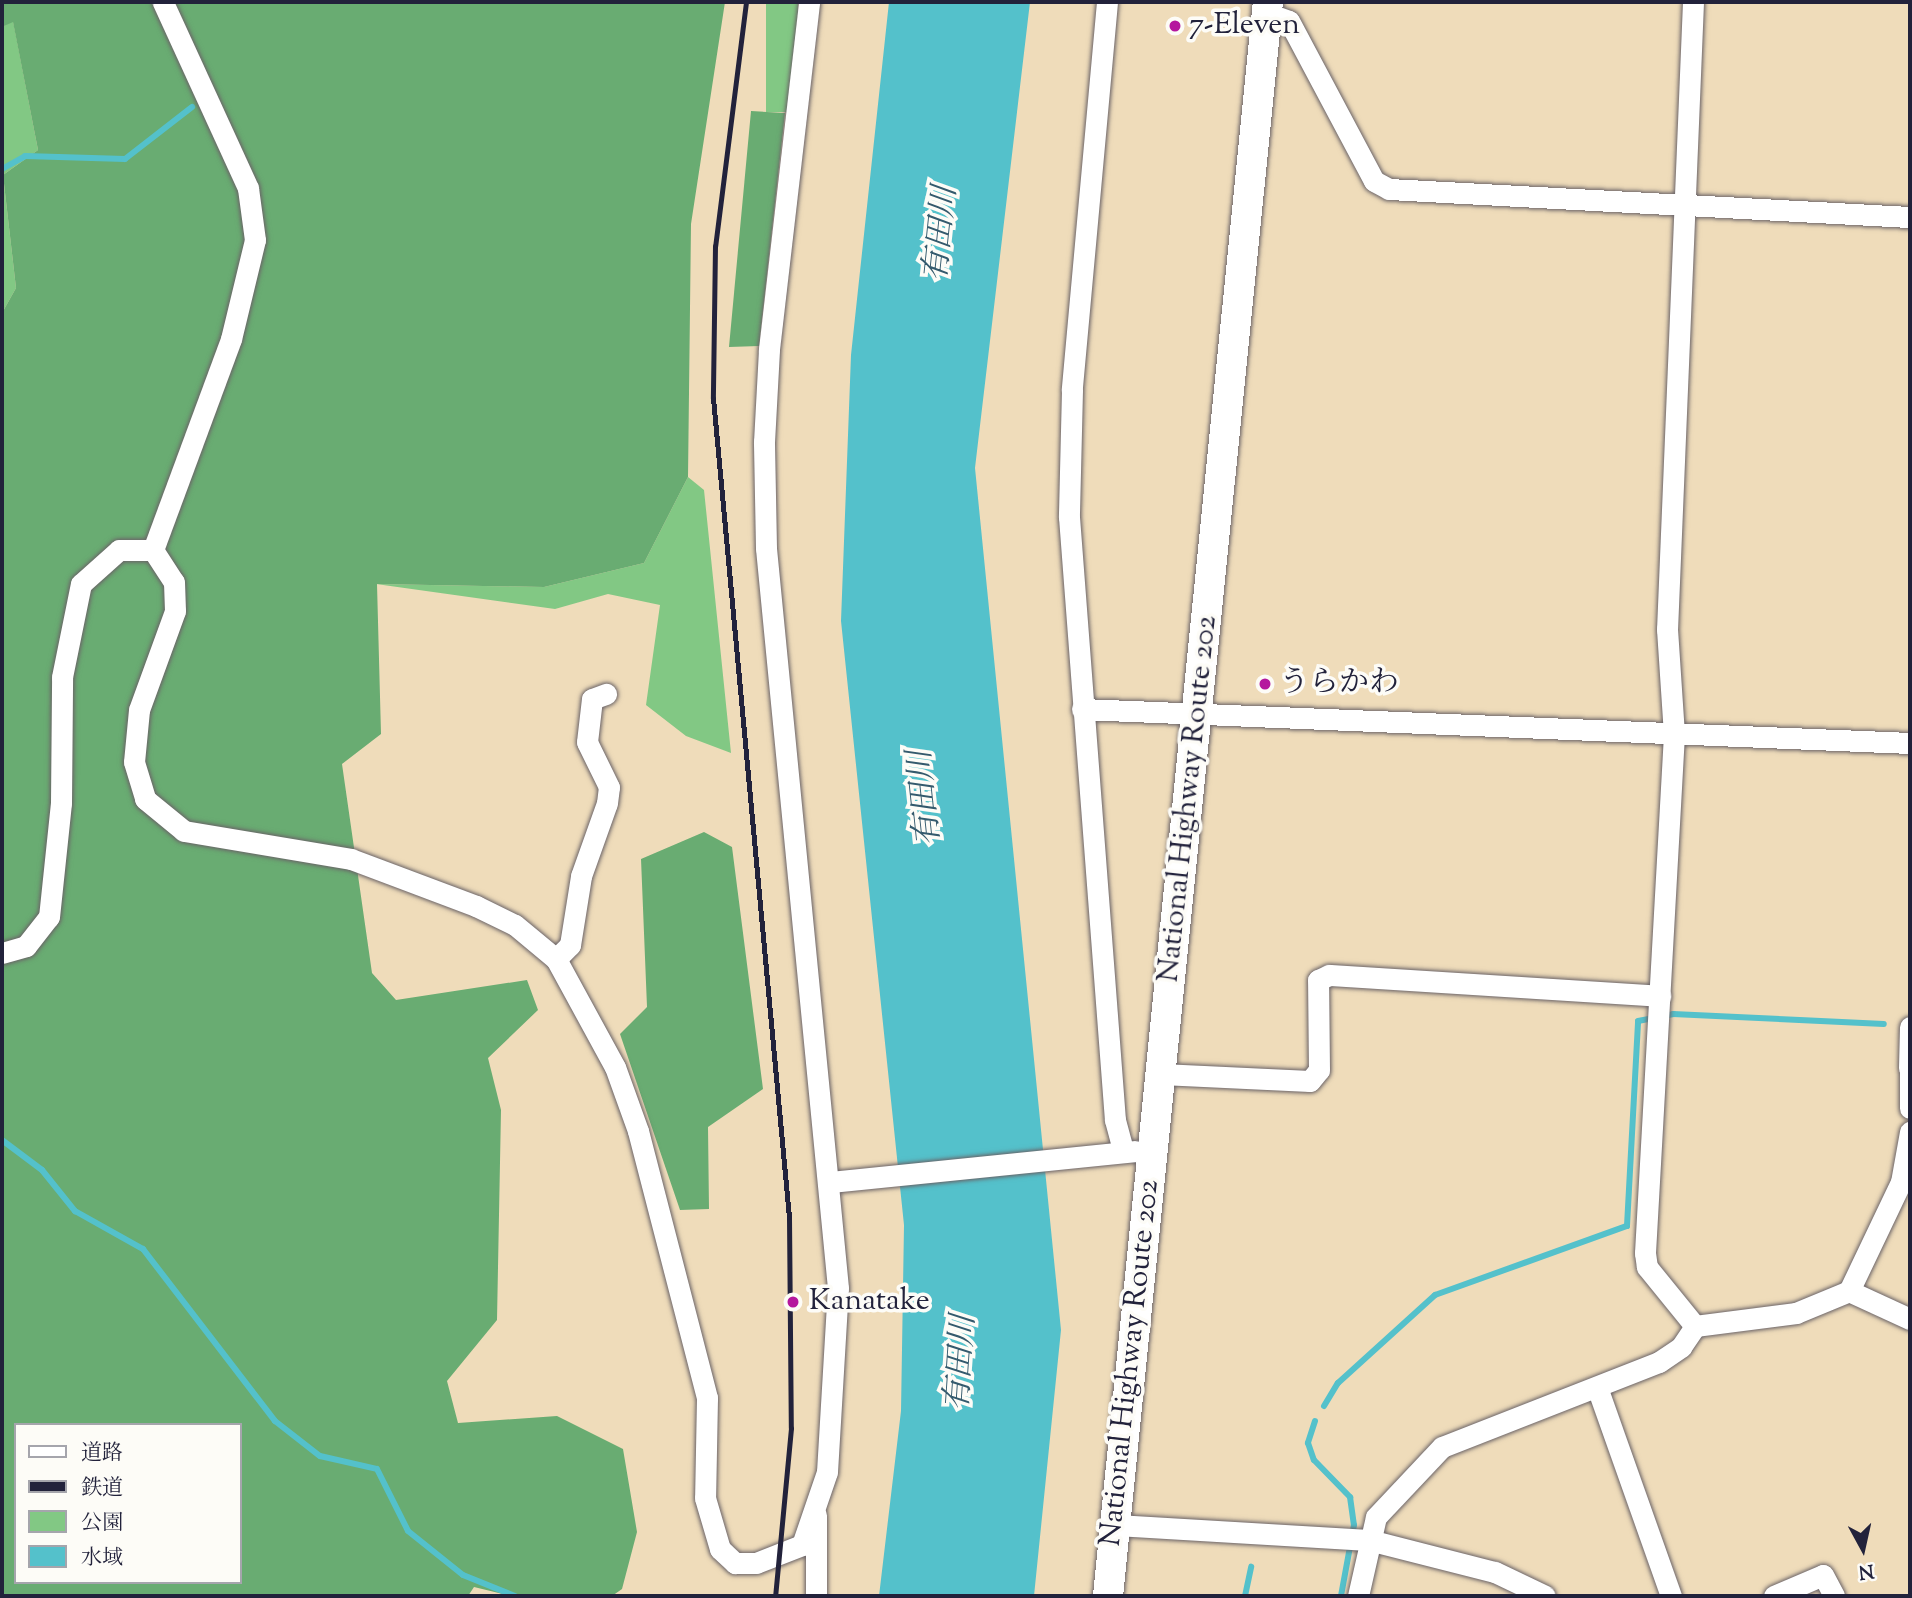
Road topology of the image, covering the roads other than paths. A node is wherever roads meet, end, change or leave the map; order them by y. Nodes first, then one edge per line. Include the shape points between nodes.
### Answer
1 (163, 2) edge
2 (809, 2) edge
3 (1107, 2) edge
4 (1693, 2) edge
5 (1268, 7) edge
6 (1685, 205) junction
7 (1910, 217) edge
8 (153, 550) junction
9 (606, 694) dead end
10 (1082, 709) junction
11 (1196, 718) junction
12 (1674, 734) junction
13 (1910, 743) edge
14 (2, 953) edge
15 (556, 959) junction
16 (1660, 1010) junction
17 (1910, 1027) edge
18 (1910, 1066) edge
19 (1161, 1074) junction
20 (1910, 1108) edge
21 (1910, 1132) edge
22 (1123, 1149) junction
23 (1152, 1155) junction
24 (831, 1182) junction
25 (1849, 1291) junction
26 (1910, 1319) edge
27 (1695, 1326) junction
28 (1598, 1390) junction
29 (816, 1515) junction
30 (1115, 1525) junction
31 (1357, 1539) junction
32 (816, 1596) edge
33 (1108, 1596) edge
34 (1358, 1596) edge
35 (1545, 1596) edge
36 (1671, 1596) edge
37 (1774, 1596) edge
38 (1833, 1596) edge

1 - 8 street via 248,188 255,240 232,339
2 - 24 street via 769,349 766,548
3 - 10 street via 1072,390 1069,517
4 - 6 street
5 - 6 street via 1289,22 1374,181 1389,189
5 - 11 highway, National Highway Route 202
6 - 7 street
6 - 12 street via 1667,629
8 - 14 street via 119,550 81,584 62,677 61,803 49,917 26,946
8 - 15 street via 174,582 175,611 139,710 134,762 145,799 184,831 351,859 476,906 515,925
9 - 15 street via 592,699 586,742 609,787 607,803 581,876 570,946
10 - 11 street
10 - 22 street via 1115,1120
11 - 12 street
11 - 19 highway, National Highway Route 202
12 - 13 street
12 - 16 street
15 - 29 street via 615,1066 638,1131 707,1398 705,1498 720,1549 736,1563 781,1557 802,1545
16 - 19 street via 1329,975 1318,979 1319,1070 1310,1081
16 - 27 street via 1645,1253 1647,1267
17 - 18 street
18 - 20 street
19 - 23 highway, National Highway Route 202
21 - 25 street via 1900,1182
22 - 23 street
22 - 24 street
23 - 30 highway, National Highway Route 202
24 - 29 street via 838,1288 827,1472
25 - 26 street
25 - 27 street via 1796,1313
27 - 28 street via 1681,1347 1659,1362
28 - 31 street via 1442,1447
28 - 36 street
29 - 32 street
30 - 31 street
30 - 33 highway, National Highway Route 202
31 - 34 street
31 - 35 street via 1495,1572
37 - 38 street via 1823,1575

